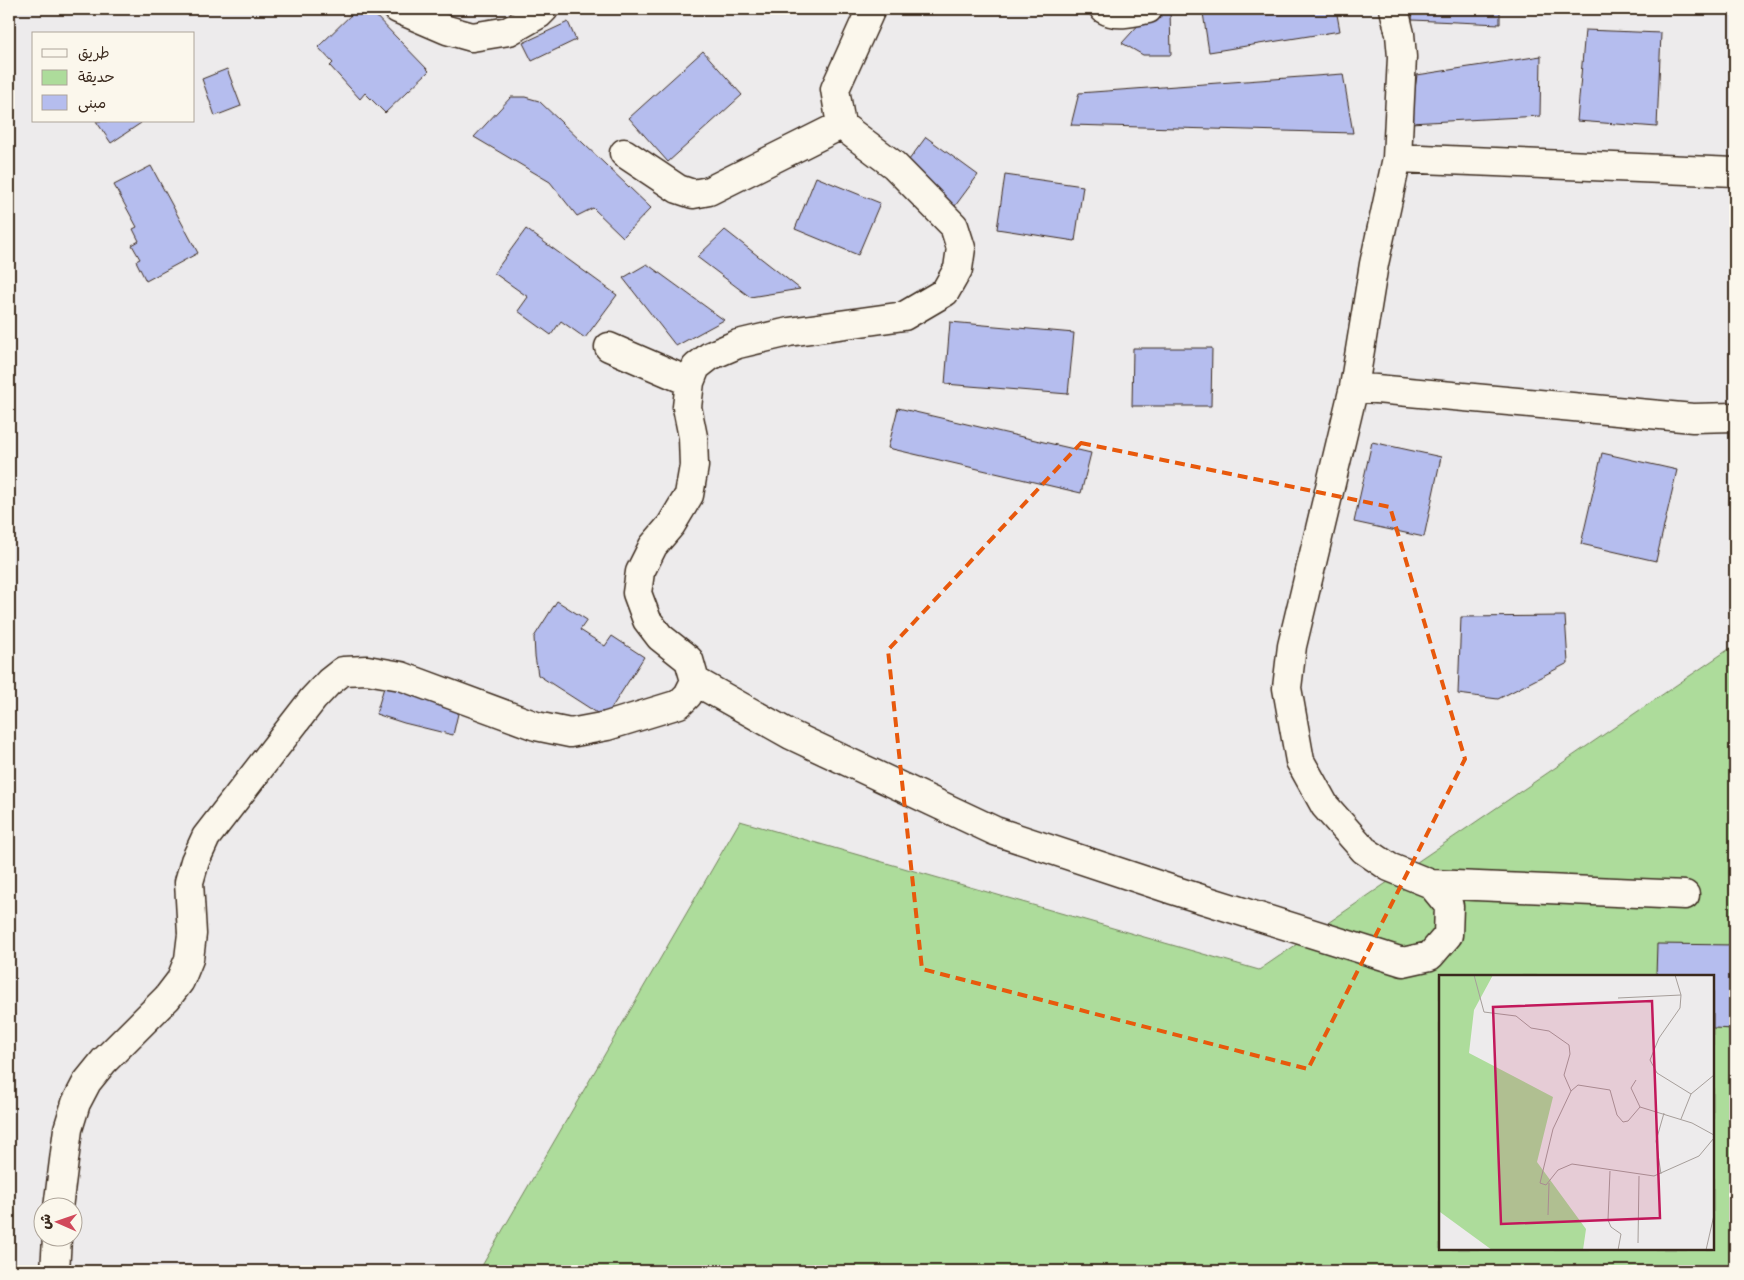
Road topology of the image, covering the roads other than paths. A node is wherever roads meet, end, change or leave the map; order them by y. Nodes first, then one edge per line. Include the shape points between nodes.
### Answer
1 (398, 9) edge
2 (544, 9) edge
3 (871, 9) edge
4 (1104, 9) edge
5 (1148, 9) edge
6 (1394, 9) edge
7 (841, 125) junction
8 (624, 153) dead end
9 (1397, 158) junction
10 (1735, 172) edge
11 (609, 347) dead end
12 (690, 382) junction
13 (1354, 387) junction
14 (1735, 417) edge
15 (695, 681) junction
16 (1431, 884) junction
17 (1685, 895) dead end
18 (59, 1198) edge
19 (56, 1248) edge
20 (55, 1271) edge

1 - 2 street via 472,38 509,30
3 - 7 street via 835,89
4 - 5 street via 1122,14
6 - 9 street via 1402,57
7 - 8 street via 710,191 693,194 678,189
7 - 12 street via 894,165 954,226 961,248 958,269 945,292 904,316 790,332 738,344 710,356 696,367
9 - 10 street
9 - 13 street via 1374,264
11 - 12 street
12 - 15 street via 687,407 694,466 689,494 671,525 653,546 640,572 636,593 647,620 660,637 689,660
13 - 14 street via 1693,418
13 - 16 street via 1292,646 1287,688 1291,714 1300,761 1326,806 1364,850 1389,867
15 - 16 street via 791,735 995,831 1403,962 1430,956 1448,935 1449,906
15 - 18 street via 679,704 607,726 570,733 536,726 401,676 367,670 343,671 329,682 206,837 189,882 190,959 180,981 167,998 87,1082 68,1129
16 - 17 street
19 - 20 street

